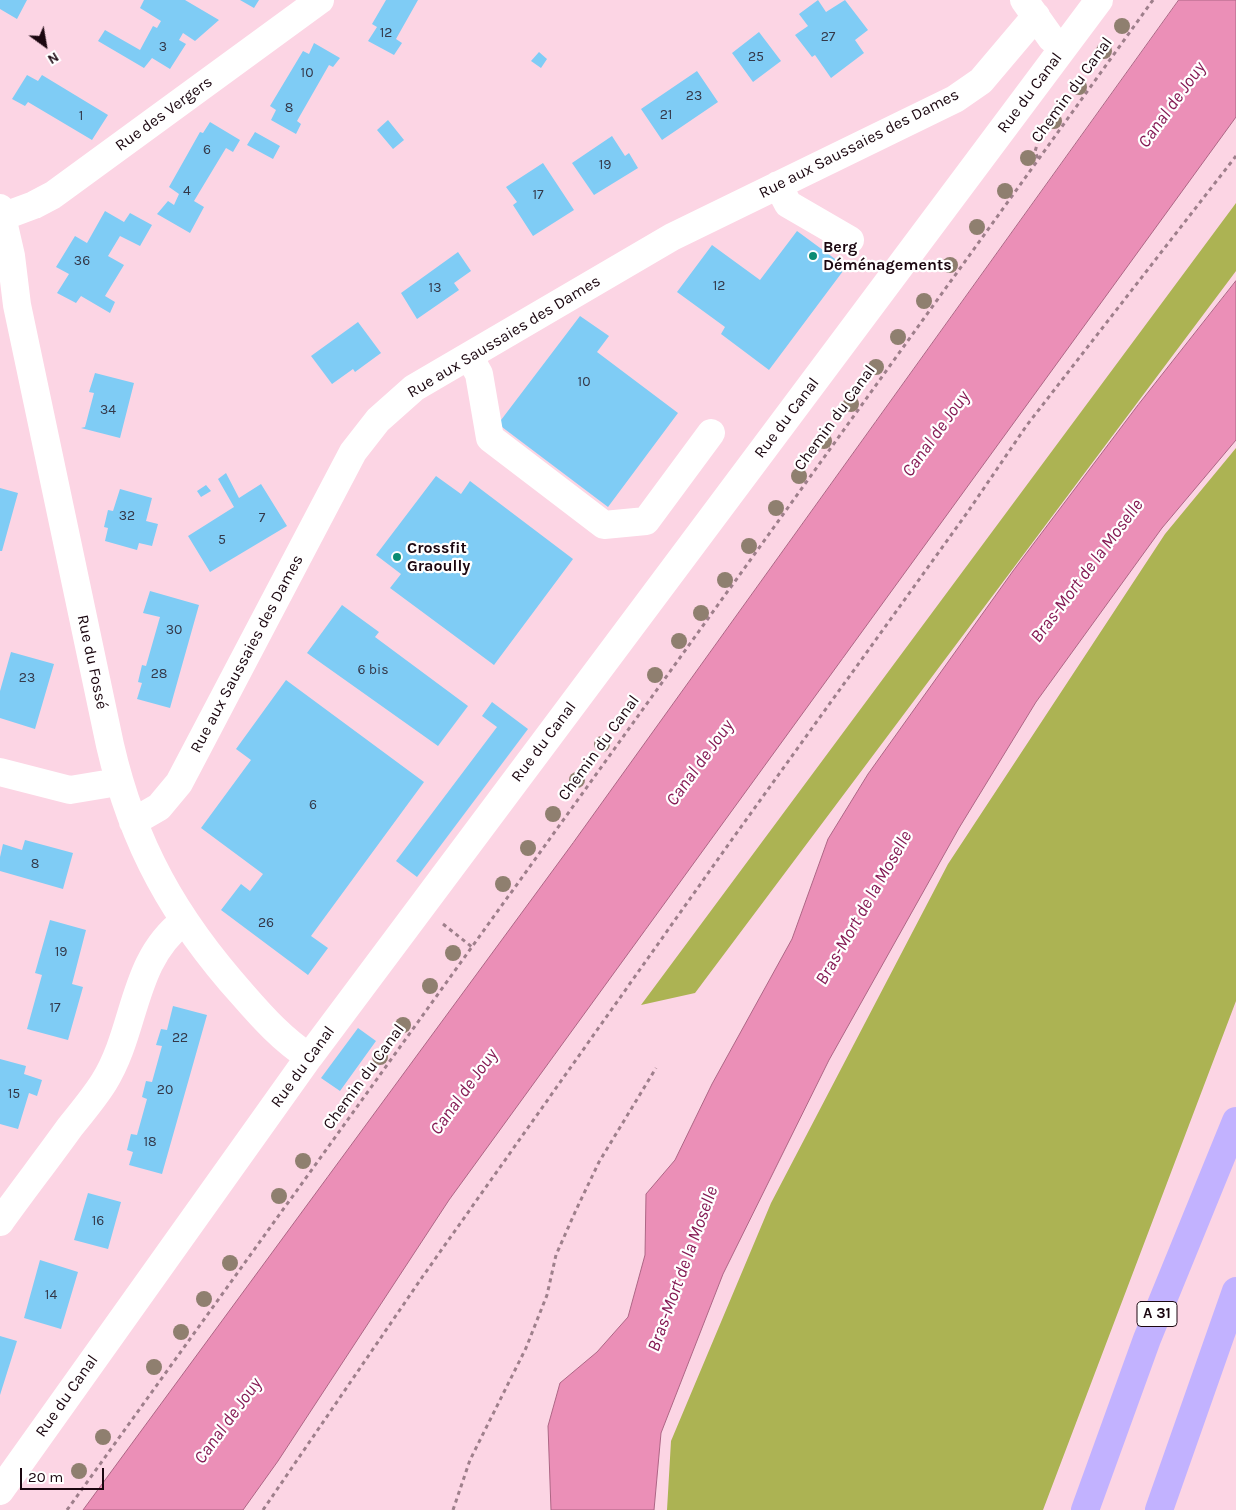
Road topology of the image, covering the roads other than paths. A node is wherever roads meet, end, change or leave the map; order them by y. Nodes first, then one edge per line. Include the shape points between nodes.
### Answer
1 (320, 0) edge
2 (1099, 0) edge
3 (1030, 8) edge
4 (1063, 48) junction
5 (778, 185) junction
6 (1, 212) edge
7 (850, 240) dead end
8 (5, 258) edge
9 (469, 356) junction
10 (711, 433) dead end
11 (0, 772) edge
12 (118, 782) junction
13 (132, 822) junction
14 (184, 921) junction
15 (309, 1058) junction
16 (1236, 1121) edge
17 (0, 1222) edge
18 (1236, 1290) edge
19 (0, 1491) edge
20 (1085, 1510) edge
21 (1159, 1510) edge

1 - 6 street, Rue des Vergers via 53,195 34,205
2 - 4 street, Rue du Canal
3 - 4 street via 1051,38
3 - 5 street, Rue aux Saussaies des Dames via 981,81 955,99
4 - 15 street, Rue du Canal
5 - 7 street via 788,204
5 - 9 street, Rue aux Saussaies des Dames via 672,238
6 - 8 street, Rue du Fossé
8 - 12 street, Rue du Fossé
9 - 10 street via 479,374 490,438 604,525 646,521
9 - 13 street, Rue aux Saussaies des Dames via 414,388 378,420 353,452 179,783 159,806
11 - 12 street via 70,790
12 - 13 street, Rue du Fossé
13 - 14 street, Rue du Fossé via 154,871
14 - 15 street, Rue du Fossé via 264,1019
14 - 17 street via 171,931 150,959 105,1081
15 - 19 street, Rue du Canal
16 - 20 highway, A 31 via 1147,1339
18 - 21 highway

